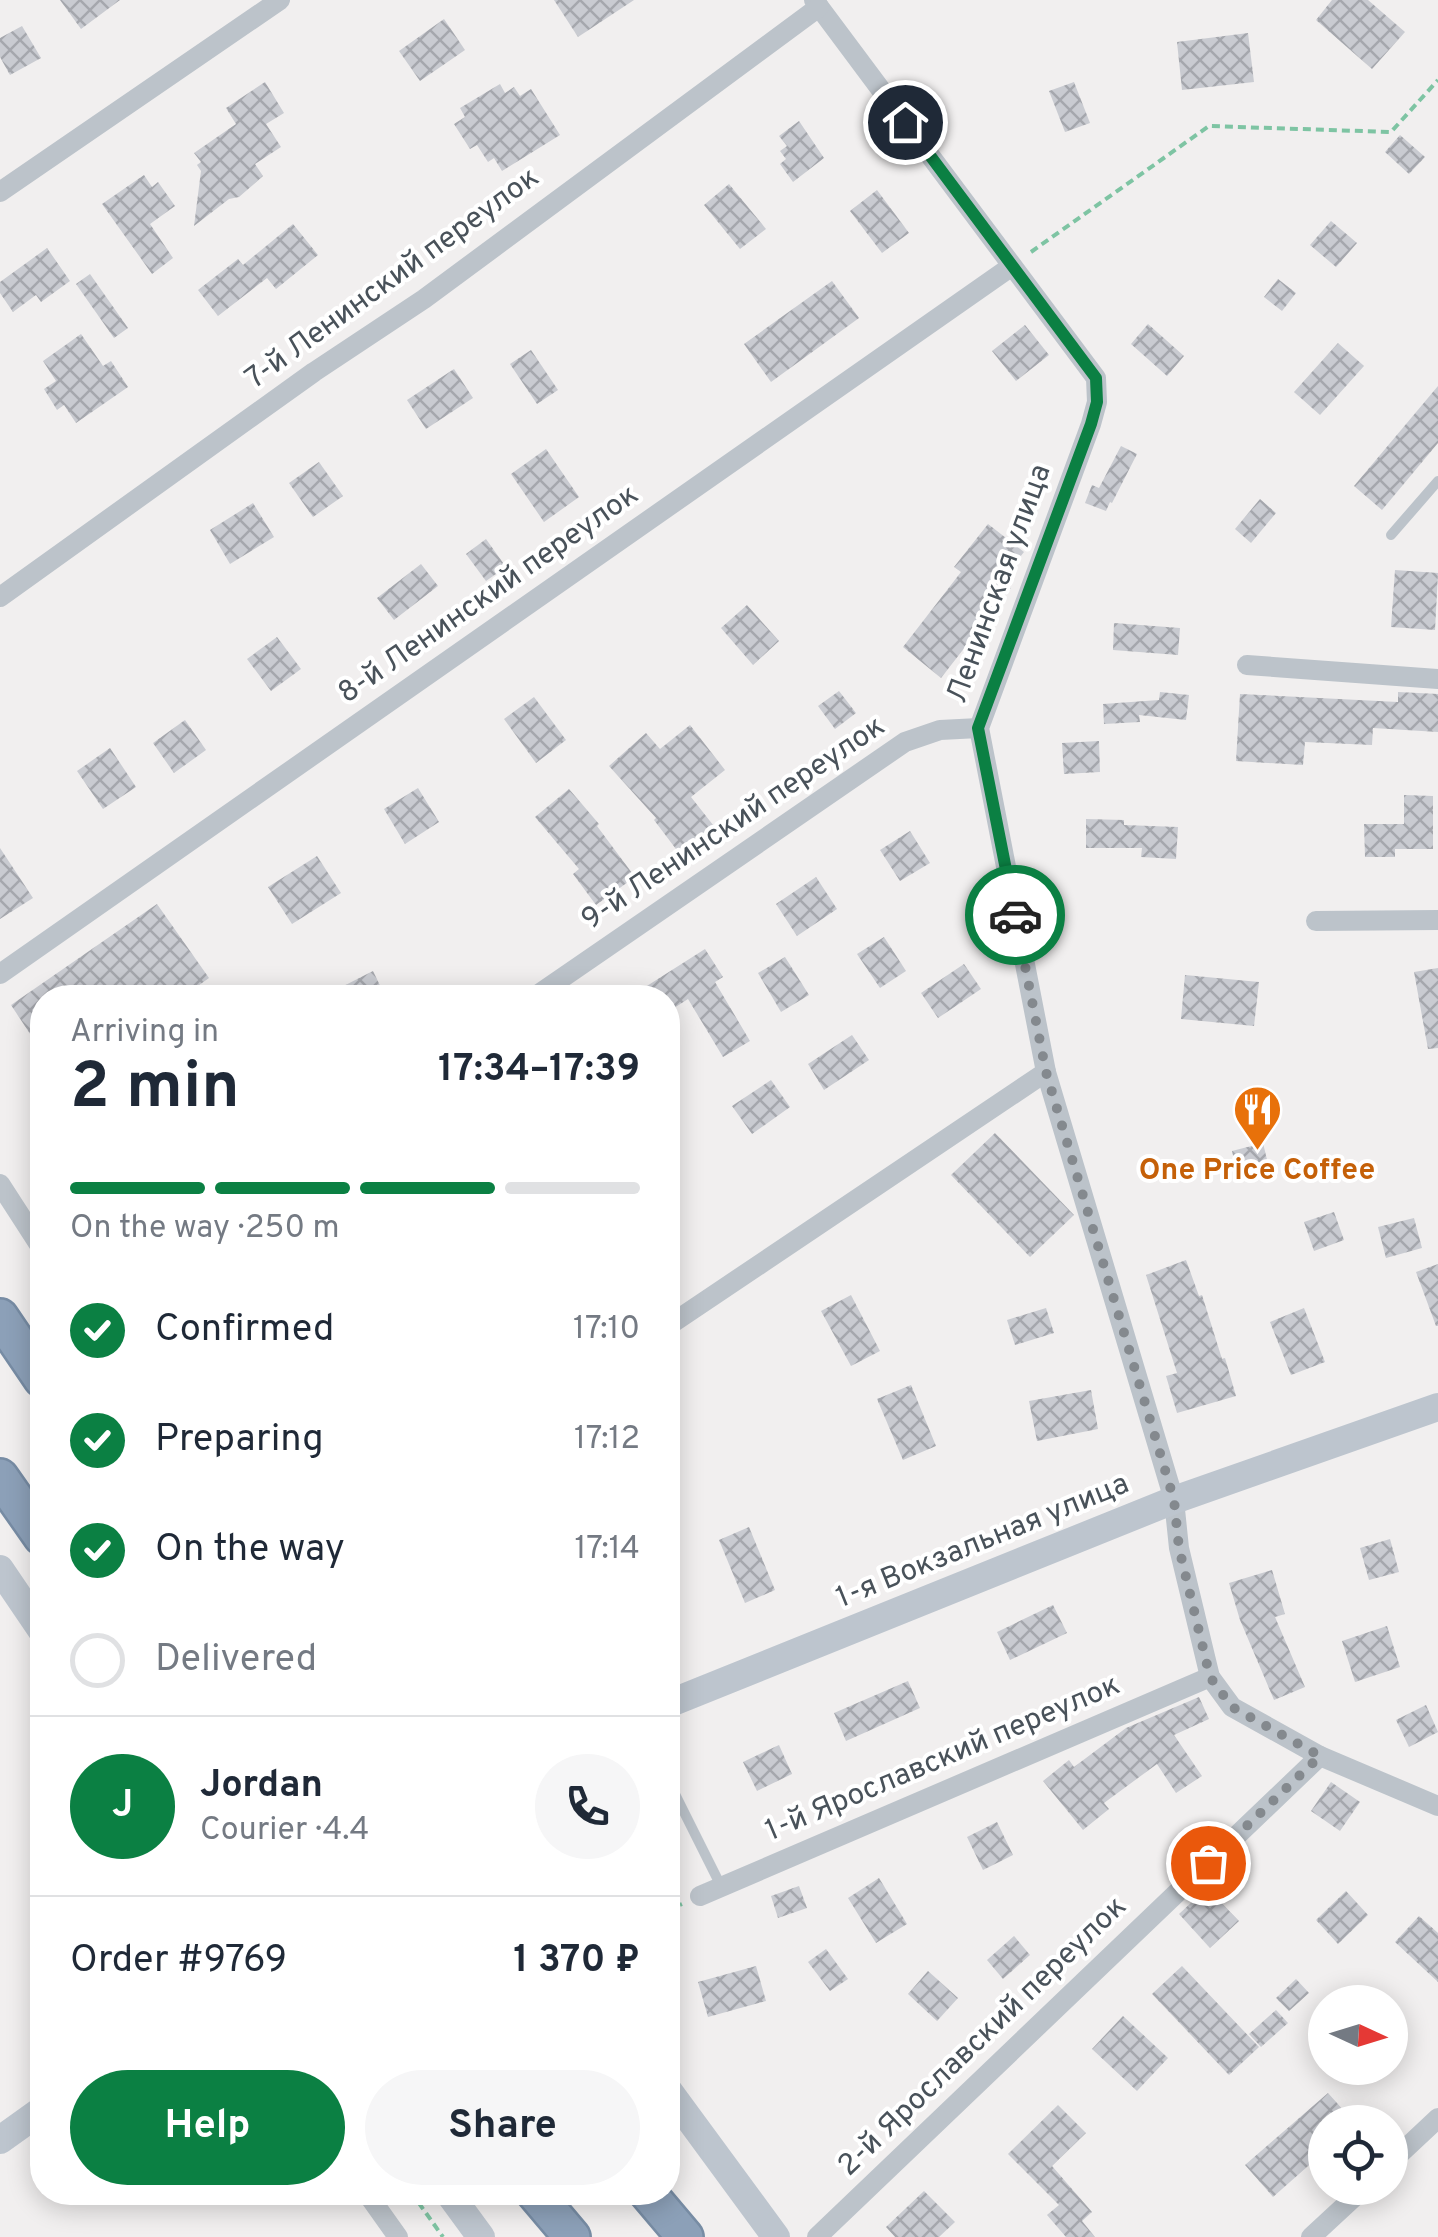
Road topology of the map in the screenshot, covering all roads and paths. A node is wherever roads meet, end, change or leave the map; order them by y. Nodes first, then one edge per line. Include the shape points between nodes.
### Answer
1 (280, 0) edge
2 (816, 4) edge
3 (1438, 80) edge
4 (0, 192) edge
5 (1012, 266) junction
6 (1438, 480) edge
7 (1391, 535) dead end
8 (0, 598) edge
9 (1247, 665) dead end
10 (1438, 679) edge
11 (978, 728) junction
12 (1438, 920) edge
13 (1316, 921) dead end
14 (0, 974) edge
15 (552, 985) edge
16 (1046, 1072) junction
17 (0, 1184) edge
18 (30, 1230) edge
19 (0, 1318) edge
20 (680, 1318) edge
21 (30, 1362) edge
22 (1438, 1407) edge
23 (0, 1477) edge
24 (1174, 1500) junction
25 (30, 1520) edge
26 (0, 1568) edge
27 (30, 1613) edge
28 (1210, 1677) junction
29 (680, 1699) edge
30 (1320, 1756) junction
31 (680, 1804) edge
32 (1438, 1806) edge
33 (722, 1886) junction
34 (700, 1896) dead end
35 (680, 2106) edge
36 (1438, 2118) edge
37 (30, 2119) edge
38 (0, 2140) edge
39 (1408, 2146) edge
40 (375, 2205) edge
41 (420, 2205) edge
42 (458, 2205) edge
43 (545, 2205) edge
44 (658, 2205) edge
45 (1346, 2205) edge
46 (398, 2237) edge
47 (443, 2237) edge
48 (481, 2237) edge
49 (572, 2237) edge
50 (685, 2237) edge
51 (776, 2237) edge
52 (817, 2237) edge
53 (1312, 2237) edge

1 - 4 street
2 - 5 street, Ленинская улица
2 - 8 street, 7-й Ленинский переулок via 424,299
3 - 5 path via 1391,132 1209,126
5 - 11 street, Ленинская улица via 1096,378 1097,402
5 - 14 street, 8-й Ленинский переулок
6 - 7 lane
9 - 10 street
11 - 15 street, 9-й Ленинский переулок via 940,730 905,742
11 - 16 street, Ленинская улица
12 - 13 street
16 - 20 street
16 - 24 street, Ленинская улица
17 - 18 street
19 - 21 highway
22 - 24 street, 1-я Вокзальная улица
23 - 25 highway
24 - 28 street, Ленинская улица
24 - 29 street, 1-я Вокзальная улица
26 - 27 street
28 - 30 street via 1232,1707
28 - 33 street, 1-й Ярославский переулок
30 - 32 street
30 - 52 street, 2-й Ярославский переулок
31 - 33 lane
33 - 34 street, 1-й Ярославский переулок
35 - 51 street
36 - 39 street
37 - 38 street
40 - 46 street
41 - 47 path
42 - 48 street
43 - 49 highway
44 - 50 highway
45 - 53 street

